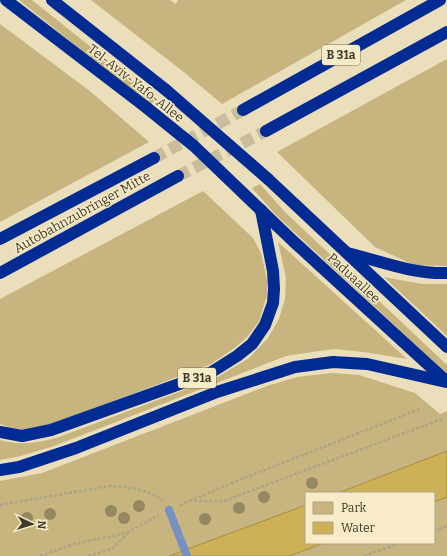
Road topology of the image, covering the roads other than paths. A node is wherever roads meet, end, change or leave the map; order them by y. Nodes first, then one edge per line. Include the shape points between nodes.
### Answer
1 (6, 0) edge
2 (52, 0) edge
3 (440, 0) edge
4 (447, 32) edge
5 (243, 110) tunnel mouth
6 (266, 131) tunnel mouth
7 (154, 158) tunnel mouth
8 (178, 176) tunnel mouth
9 (268, 179) joint
10 (244, 194) joint
11 (261, 210) junction
12 (0, 240) edge
13 (345, 252) junction
14 (0, 273) edge
15 (447, 274) edge
16 (447, 348) edge
17 (446, 382) edge
18 (0, 432) edge
19 (0, 470) edge
20 (169, 510) road end
21 (187, 556) edge

1 - 10 highway, Tel-Aviv-Yafo-Allee, bridge via 194,146
2 - 9 highway, Tel-Aviv-Yafo-Allee, bridge via 166,90
3 - 5 highway, B 31a
4 - 6 highway, B 31a
7 - 12 highway, Autobahnzubringer Mitte
8 - 14 highway, Autobahnzubringer Mitte
9 - 13 highway, Paduaallee
10 - 11 highway, Paduaallee
11 - 17 highway, Paduaallee
11 - 18 highway, B 31a via 274,289 273,303 265,325 252,344 210,373 51,430 22,436
13 - 15 highway via 413,271
13 - 16 highway, Paduaallee
17 - 19 highway via 368,364 333,362 295,367 217,392 76,448 20,467
20 - 21 lane

